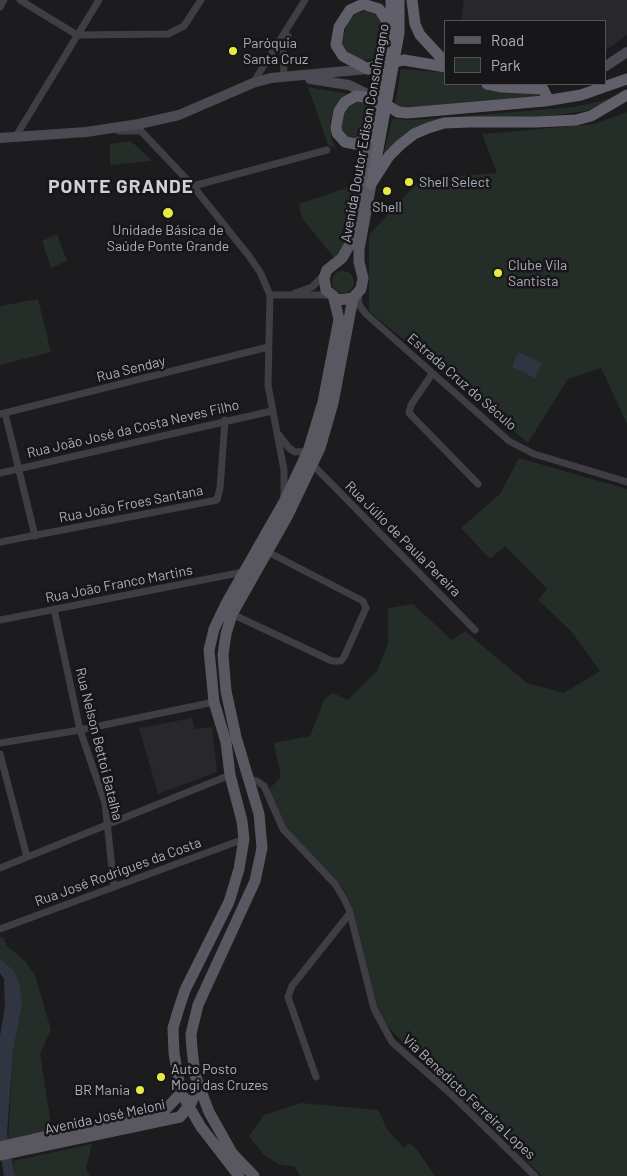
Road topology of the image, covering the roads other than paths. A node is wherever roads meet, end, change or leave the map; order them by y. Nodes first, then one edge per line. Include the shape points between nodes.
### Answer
1 (4, 0) edge
2 (20, 0) edge
3 (99, 0) edge
4 (201, 0) edge
5 (390, 0) edge
6 (399, 0) edge
7 (412, 0) edge
8 (303, 3) edge
9 (0, 7) edge
10 (391, 28) junction
11 (77, 35) junction
12 (627, 52) edge
13 (444, 63) edge
14 (444, 65) edge
15 (607, 65) edge
16 (370, 68) junction
17 (627, 73) edge
18 (284, 76) junction
19 (627, 79) edge
20 (607, 80) edge
21 (253, 83) junction
22 (491, 85) edge
23 (627, 95) edge
24 (374, 98) junction
25 (627, 99) edge
26 (545, 101) junction
27 (610, 107) junction
28 (140, 127) junction
29 (16, 136) junction
30 (0, 138) edge
31 (370, 139) junction
32 (327, 150) dead end
33 (371, 184) junction
34 (193, 186) junction
35 (334, 264) junction
36 (326, 272) junction
37 (360, 272) junction
38 (293, 294) junction
39 (270, 296) junction
40 (356, 296) junction
41 (332, 297) junction
42 (268, 347) junction
43 (432, 374) junction
44 (272, 411) junction
45 (3, 414) edge
46 (225, 420) junction
47 (276, 429) junction
48 (308, 451) junction
49 (313, 465) junction
50 (19, 468) junction
51 (0, 473) edge
52 (627, 482) edge
53 (478, 484) dead end
54 (284, 502) junction
55 (35, 536) junction
56 (0, 542) edge
57 (266, 551) junction
58 (243, 572) junction
59 (54, 609) junction
60 (232, 614) junction
61 (0, 620) edge
62 (475, 630) dead end
63 (214, 702) junction
64 (80, 730) junction
65 (0, 743) edge
66 (0, 754) edge
67 (230, 775) junction
68 (249, 780) junction
69 (108, 823) junction
70 (244, 839) junction
71 (27, 857) junction
72 (0, 868) edge
73 (114, 888) junction
74 (350, 913) junction
75 (0, 929) edge
76 (316, 1077) dead end
77 (199, 1084) junction
78 (181, 1093) junction
79 (188, 1108) junction
80 (28, 1145) junction
81 (0, 1147) edge
82 (0, 1155) edge
83 (238, 1176) edge
84 (254, 1176) edge
85 (535, 1176) edge

1 - 9 street
2 - 11 street
3 - 11 street
4 - 11 street via 184,26 168,34
5 - 10 highway, Avenida Doutor Edison Consolmagno
6 - 33 highway, Avenida Doutor Edison Consolmagno via 399,34
7 - 13 highway via 414,24
8 - 18 street via 283,49
8 - 21 street
10 - 16 highway via 380,9 373,5 357,5 344,19 336,44 343,56
10 - 31 highway, Avenida Doutor Edison Consolmagno
11 - 29 street
12 - 15 main road
14 - 16 highway, bridge via 404,60
16 - 18 main road
17 - 20 highway
18 - 21 main road
18 - 24 main road via 338,82
19 - 26 highway via 581,95
21 - 28 main road via 179,115
22 - 26 highway via 543,89 547,96
23 - 27 highway
24 - 26 highway, bridge via 407,114
24 - 31 highway via 351,98 345,102 336,119 337,133 345,142 355,144
25 - 27 main road
27 - 33 highway via 591,116 560,122 444,123 428,128 400,145
28 - 29 main road
28 - 34 street
29 - 30 main road
31 - 35 main road, Avenida Doutor Edison Consolmagno via 350,244
32 - 34 street
33 - 37 main road, Avenida Doutor Edison Consolmagno via 359,249
34 - 39 street via 249,256
35 - 36 main road, Avenida Doutor Edison Consolmagno
35 - 37 main road, Avenida Doutor Edison Consolmagno via 346,262
36 - 38 street, Avenida Doutor Edison Consolmagno via 312,287
36 - 41 main road via 324,284
37 - 40 main road, Avenida Doutor Edison Consolmagno via 363,284
38 - 39 street, Avenida Doutor Edison Consolmagno
38 - 41 street, Avenida Doutor Edison Consolmagno
39 - 42 street
40 - 41 main road, Avenida Doutor Edison Consolmagno via 345,301
40 - 43 street, Estrada Cruz do Século via 366,314
40 - 49 main road, Avenida Doutor Edison Consolmagno via 348,319 334,403
41 - 48 main road via 339,319 323,402
42 - 44 street
42 - 45 street, Rua Senday
43 - 52 street, Estrada Cruz do Século via 516,445 534,454
43 - 53 street via 411,404 409,413
44 - 46 street, Rua João José da Costa Neves Filho
44 - 47 street
45 - 50 street
46 - 50 street, Rua João José da Costa Neves Filho
46 - 55 street, Rua João Froes Santana via 217,500
47 - 48 street via 289,448 295,452
47 - 54 street via 284,470
48 - 54 main road
49 - 57 main road, Avenida Doutor Edison Consolmagno
49 - 62 street, Rua Júlio de Paula Pereira
50 - 51 street, Rua João José da Costa Neves Filho
50 - 55 street
54 - 58 main road
55 - 56 street, Rua João Froes Santana
57 - 60 main road, Avenida Doutor Edison Consolmagno
57 - 60 street via 364,601 366,608 344,657 341,661 332,661
58 - 59 street, Rua João Franco Martins
58 - 63 main road via 214,630 211,643
59 - 61 street, Rua João Franco Martins
59 - 64 street, Rua Nelson Bettoi Batalha
60 - 68 main road, Avenida Doutor Edison Consolmagno via 226,634 224,671 232,719
63 - 64 street
63 - 67 main road via 226,742
64 - 65 street
64 - 69 street, Rua Nelson Bettoi Batalha via 105,803
66 - 71 street
67 - 69 street
67 - 70 main road
68 - 74 street, Via Benedicto Ferreira Lopes via 257,780 264,786 283,829 335,884
68 - 77 main road, Avenida Doutor Edison Consolmagno via 262,835 261,859 255,882 193,1019 192,1049
69 - 71 street
69 - 73 street, Rua Nelson Bettoi Batalha
70 - 73 street, Rua José Rodrigues da Costa
70 - 78 main road via 229,902 185,990 178,1011 174,1053
71 - 72 street
73 - 75 street, Rua José Rodrigues da Costa
74 - 76 street via 292,986 288,997
74 - 85 street, Via Benedicto Ferreira Lopes via 374,1009 392,1042
77 - 79 main road
77 - 84 main road, Avenida Doutor Edison Consolmagno via 209,1112 232,1153
78 - 79 main road
78 - 80 main road, Avenida José Meloni via 166,1109
79 - 80 main road, Avenida José Meloni via 180,1116
79 - 83 main road
80 - 81 main road, Avenida José Meloni
80 - 82 main road, Avenida José Meloni

